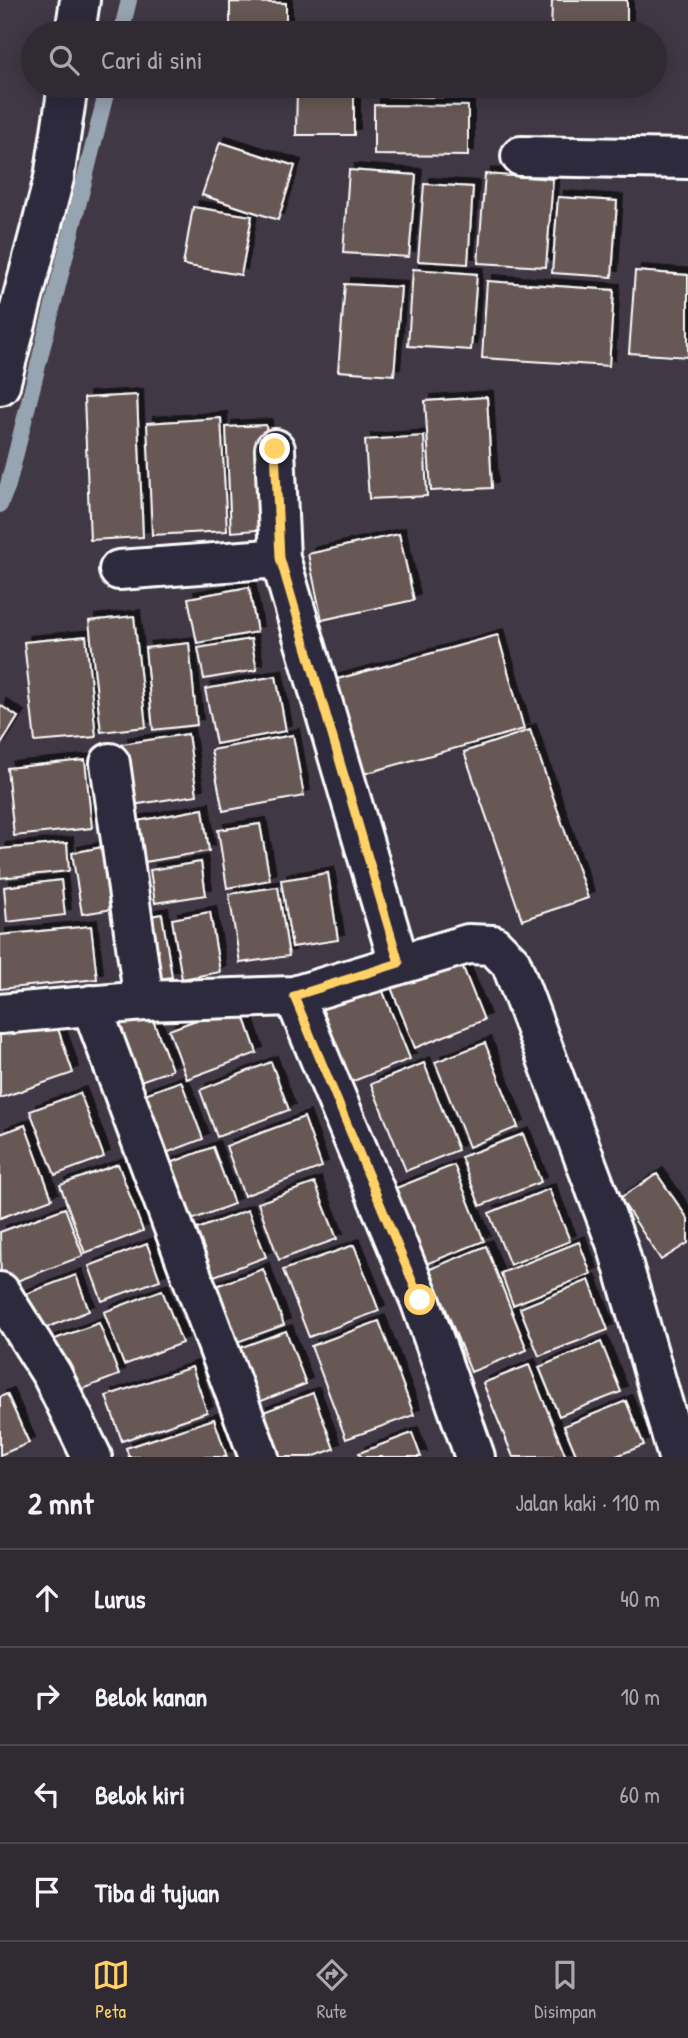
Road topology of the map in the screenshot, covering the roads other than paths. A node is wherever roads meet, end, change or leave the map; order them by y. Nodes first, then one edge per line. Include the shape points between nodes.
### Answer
1 (80, 0) edge
2 (77, 21) edge
3 (66, 98) edge
4 (521, 156) dead end
5 (688, 159) edge
6 (0, 385) edge
7 (275, 449) dead end
8 (280, 558) junction
9 (119, 570) dead end
10 (110, 763) dead end
11 (399, 963) junction
12 (294, 996) junction
13 (144, 1000) junction
14 (91, 1005) junction
15 (0, 1014) edge
16 (0, 1292) edge
17 (92, 1457) edge
18 (259, 1457) edge
19 (475, 1457) edge
20 (678, 1457) edge

1 - 2 street
3 - 6 street via 54,178
4 - 5 street
7 - 8 street
8 - 9 street
8 - 11 street
10 - 13 street
11 - 12 street
11 - 20 street via 468,944 493,945 511,963 618,1248
12 - 13 street
12 - 19 street via 420,1300
13 - 14 street
14 - 15 street
14 - 18 street
16 - 17 street via 52,1375

